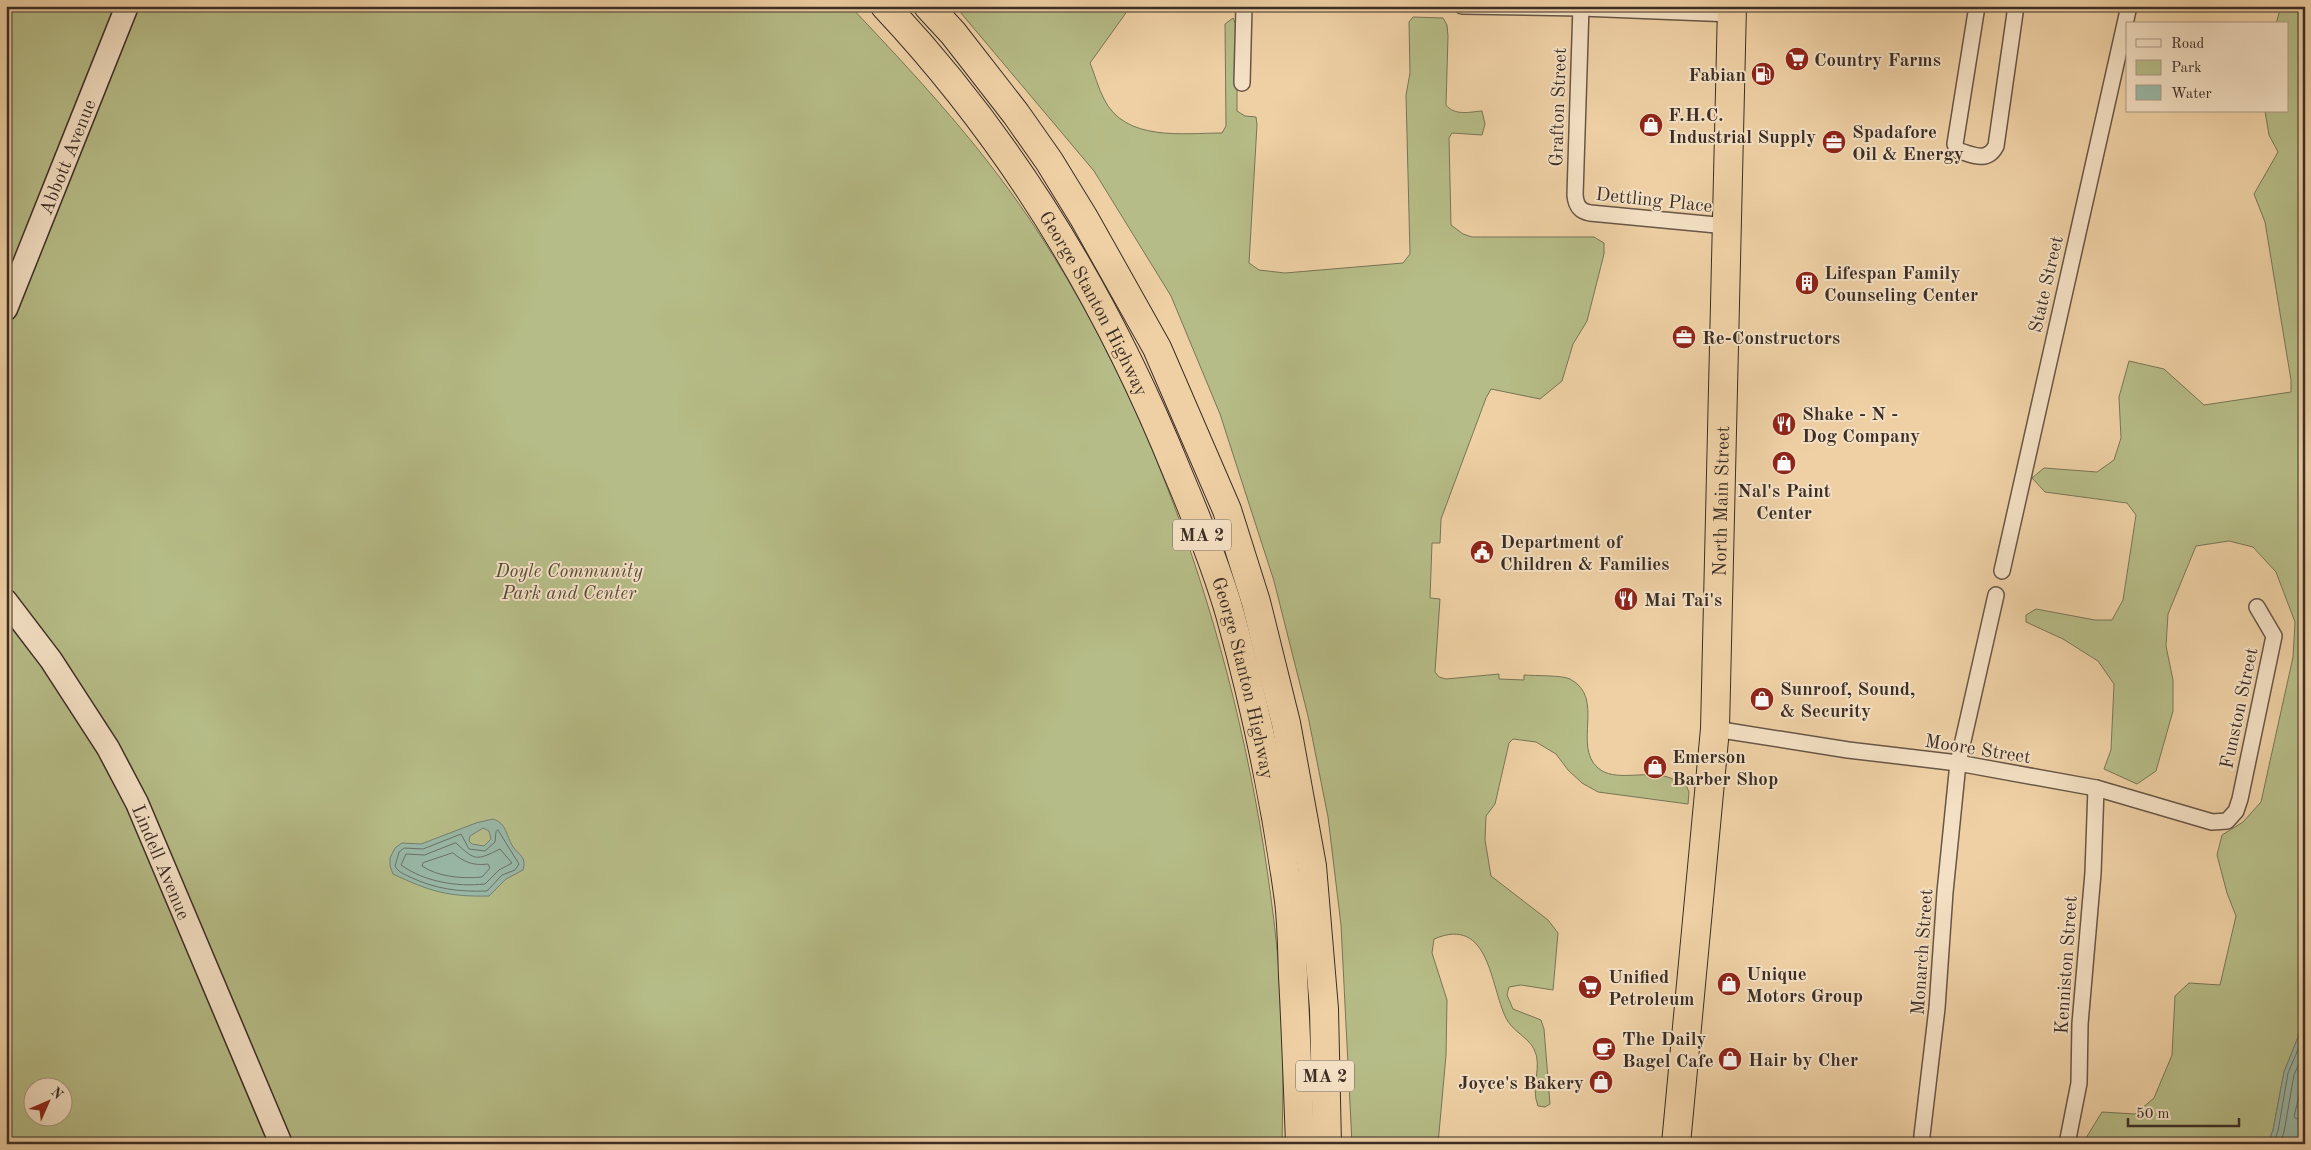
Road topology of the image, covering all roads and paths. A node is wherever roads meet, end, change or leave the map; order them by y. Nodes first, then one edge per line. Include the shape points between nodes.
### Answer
1 (127, 6) edge
2 (885, 6) edge
3 (928, 6) edge
4 (1244, 6) edge
5 (1462, 6) edge
6 (1977, 6) edge
7 (2016, 6) edge
8 (2128, 6) edge
9 (1581, 7) edge
10 (1732, 10) edge
11 (1242, 83) dead end
12 (1579, 208) joint
13 (1727, 226) junction
14 (6, 309) edge
15 (2002, 571) dead end
16 (1996, 595) dead end
17 (6, 601) edge
18 (2257, 607) dead end
19 (1715, 729) junction
20 (1958, 763) junction
21 (2096, 788) junction
22 (2230, 818) joint
23 (281, 1144) edge
24 (1300, 1144) edge
25 (1327, 1144) edge
26 (1676, 1144) edge
27 (1921, 1144) edge
28 (2067, 1144) edge

1 - 14 street, Abbott Avenue
2 - 24 highway, George Stanton Highway / MA 2 via 969,102 1076,263 1121,345 1196,516 1229,611 1274,801 1290,904
3 - 25 highway, George Stanton Highway / MA 2 via 1016,114 1084,218 1157,348 1227,510 1256,602 1286,723 1312,866 1324,1009
4 - 11 street
5 - 9 street
6 - 7 street via 1955,144 1957,150 1984,158 1992,154 1996,146
8 - 15 street, State Street
9 - 10 street
9 - 12 street, Grafton Street via 1575,196
10 - 13 highway, North Main Street
12 - 13 street, Dettling Place via 1590,213
13 - 19 highway, North Main Street
16 - 20 street
17 - 23 street, Lindell Avenue via 51,660 103,740 137,803
18 - 22 street, Funston Street via 2274,636 2240,799
19 - 20 street, Moore Street
19 - 26 highway, North Main Street
20 - 21 street, Moore Street
20 - 27 street, Monarch Street via 1937,1008
21 - 22 street, Moore Street via 2212,822
21 - 28 street, Kenniston Street via 2079,1083

